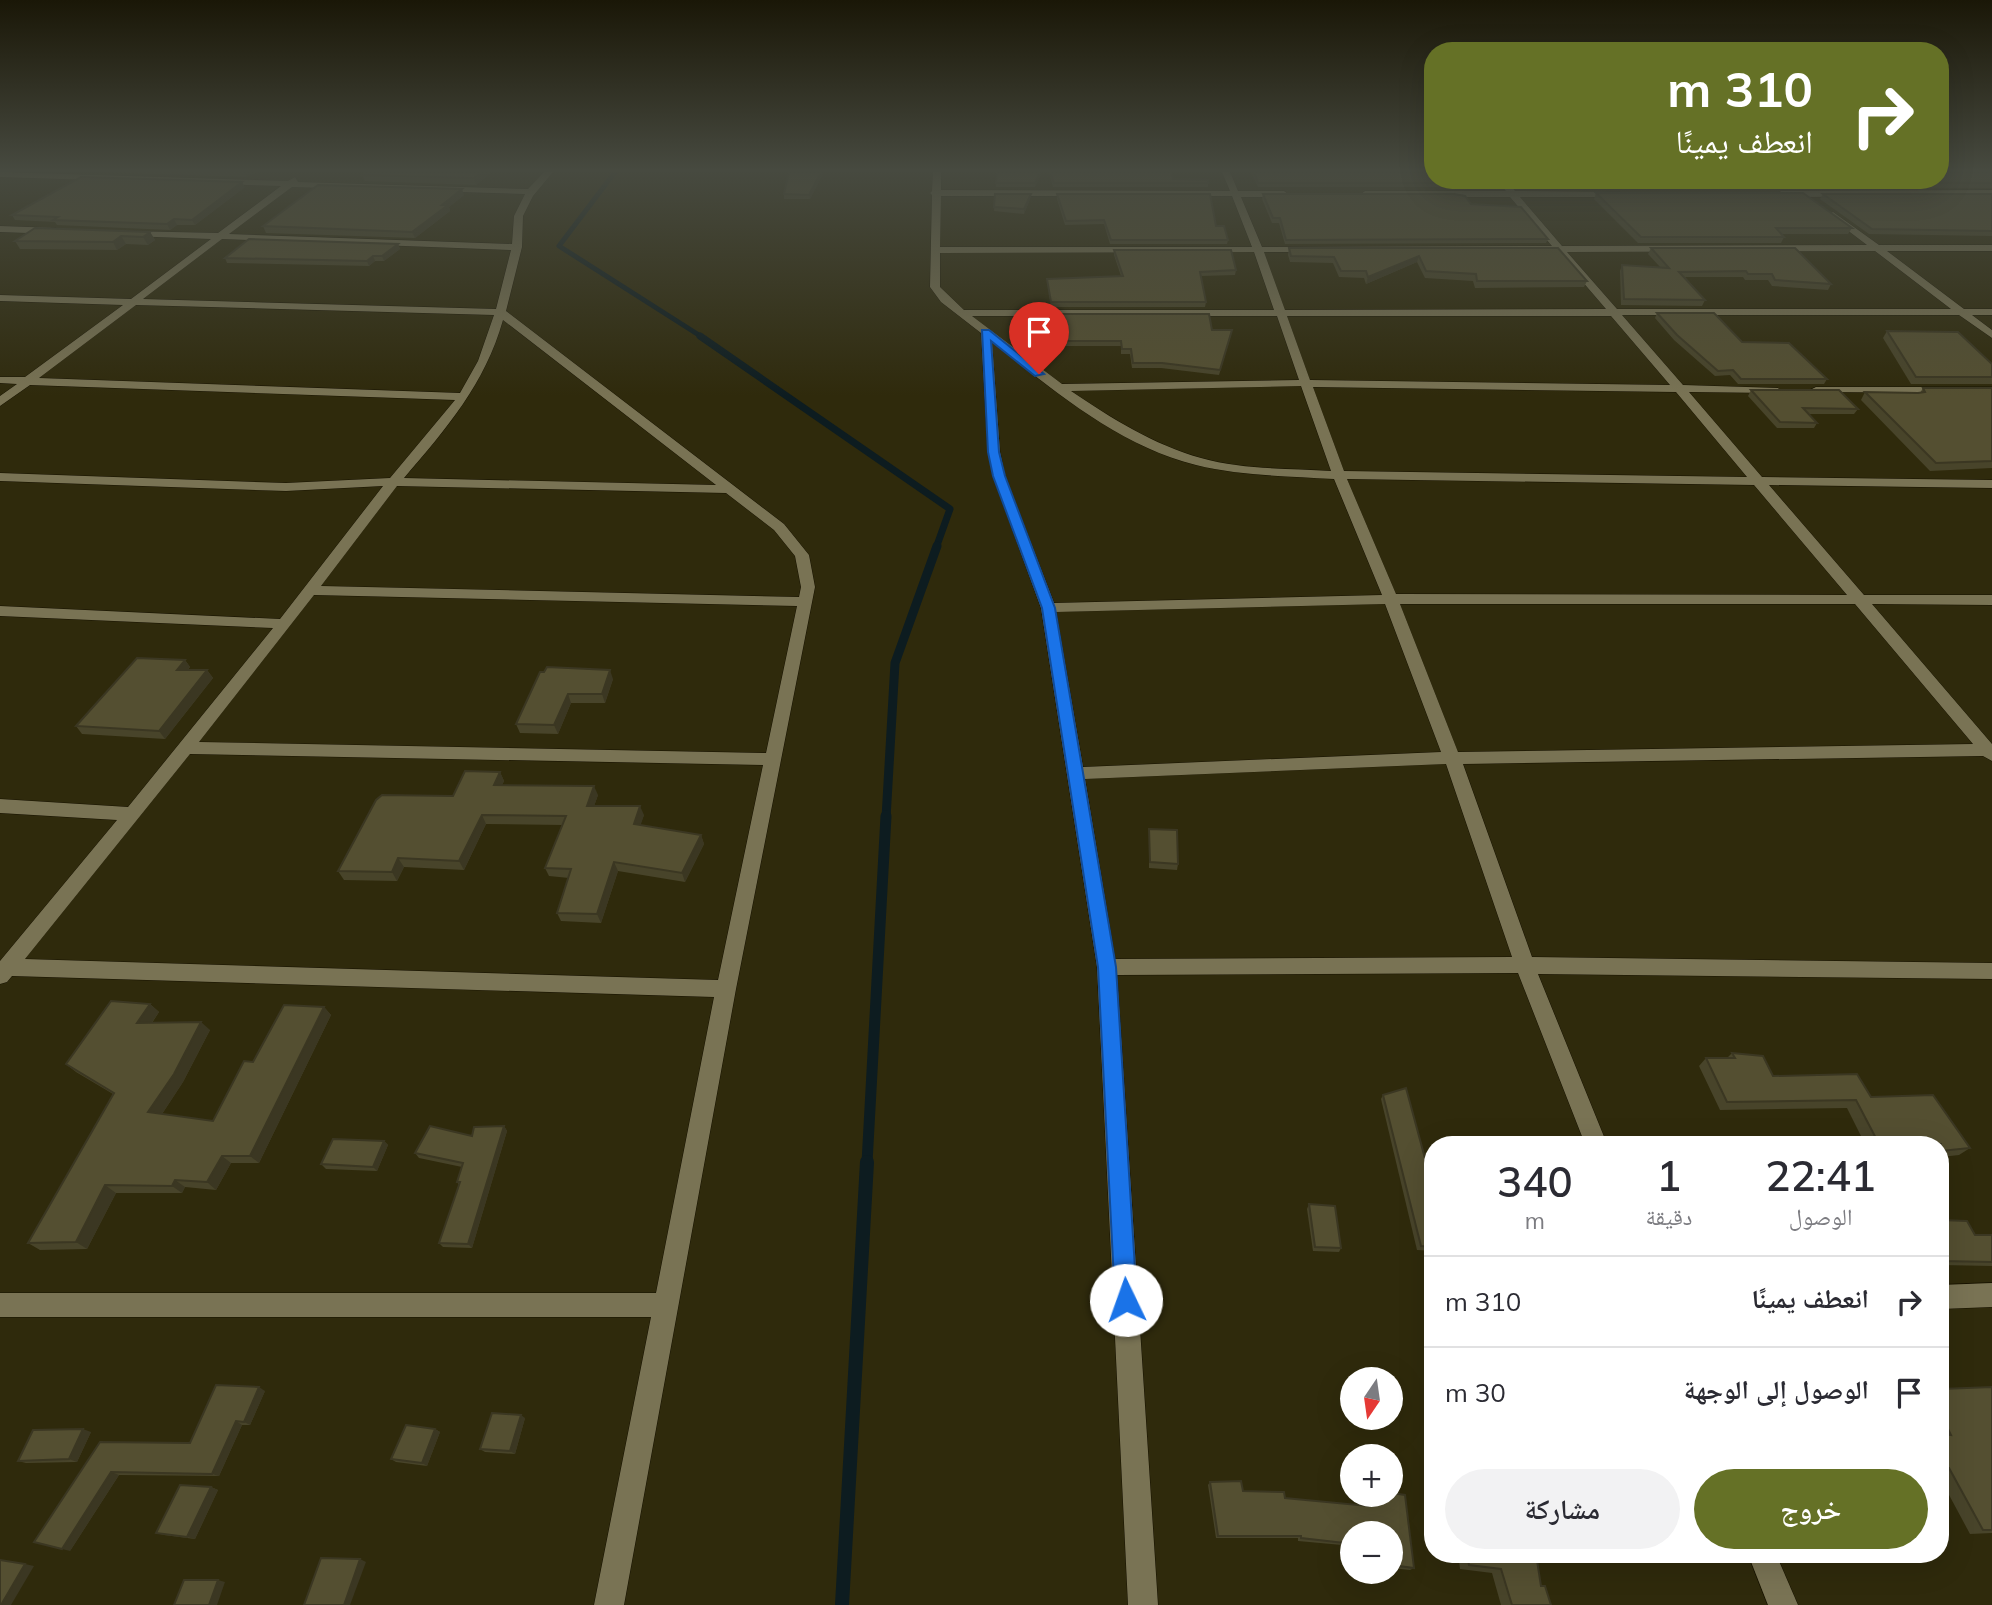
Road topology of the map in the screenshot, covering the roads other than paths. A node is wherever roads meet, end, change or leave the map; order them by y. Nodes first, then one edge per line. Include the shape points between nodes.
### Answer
1 (204, 247) edge
2 (517, 247) edge
3 (935, 247) edge
4 (1257, 247) junction
5 (1558, 248) junction
6 (1875, 248) junction
7 (1992, 248) edge
8 (935, 250) junction
9 (0, 298) edge
10 (134, 302) junction
11 (500, 312) junction
12 (1962, 312) junction
13 (1992, 312) edge
14 (962, 313) junction
15 (1280, 313) junction
16 (1614, 313) junction
17 (986, 332) junction
18 (1992, 335) edge
19 (0, 380) edge
20 (29, 381) junction
21 (1304, 383) junction
22 (1056, 388) junction
23 (1679, 390) junction
24 (1785, 390) edge
25 (1798, 390) edge
26 (1992, 390) edge
27 (464, 397) junction
28 (0, 402) edge
29 (1339, 475) junction
30 (0, 477) edge
31 (393, 482) junction
32 (1757, 482) junction
33 (1992, 484) edge
34 (729, 489) junction
35 (311, 590) junction
36 (1391, 599) junction
37 (1857, 599) junction
38 (1992, 600) edge
39 (805, 602) junction
40 (1048, 608) junction
41 (0, 611) edge
42 (286, 624) junction
43 (186, 748) junction
44 (1991, 752) edge
45 (1452, 758) junction
46 (774, 759) junction
47 (1075, 772) junction
48 (0, 806) edge
49 (133, 814) junction
50 (1525, 965) junction
51 (1107, 967) junction
52 (1992, 971) edge
53 (4, 972) edge
54 (726, 989) junction
55 (1593, 1136) edge
56 (1992, 1294) edge
57 (1949, 1297) edge
58 (0, 1305) edge
59 (665, 1305) junction
60 (1766, 1563) edge
61 (609, 1605) edge
62 (1143, 1605) edge
63 (1783, 1605) edge

1 - 10 street
2 - 11 street
3 - 8 street
4 - 5 street
4 - 8 street
4 - 15 street
5 - 6 street
5 - 16 street
6 - 7 street
6 - 12 street
8 - 14 street via 935,287
9 - 10 street
10 - 11 street
10 - 20 street
11 - 27 street
11 - 34 street
12 - 13 street
12 - 16 street
12 - 18 street
14 - 15 street
14 - 17 street
15 - 16 street
15 - 21 street
16 - 23 street
17 - 22 street
17 - 40 street via 999,476
19 - 20 street
20 - 27 street
20 - 28 street
21 - 22 street
21 - 23 street
21 - 29 street
22 - 29 street via 1148,443 1196,461
23 - 24 street
23 - 32 street
25 - 26 street
27 - 31 street
29 - 32 street
29 - 36 street
30 - 31 street via 286,487
31 - 34 street
31 - 35 street
32 - 33 street
32 - 37 street
34 - 39 street via 779,527 802,555 808,587
35 - 39 street
35 - 42 street
36 - 37 street
36 - 40 street
36 - 45 street
37 - 38 street
37 - 44 street
39 - 46 street
40 - 47 street
41 - 42 street
42 - 43 street
43 - 46 street
43 - 49 street
44 - 45 street
45 - 47 street
45 - 50 street
46 - 54 street
47 - 51 street
48 - 49 street
49 - 53 street
50 - 51 street
50 - 52 street
50 - 55 street
51 - 62 street
53 - 54 street
54 - 59 street
56 - 57 street
58 - 59 street
59 - 61 street
60 - 63 street

